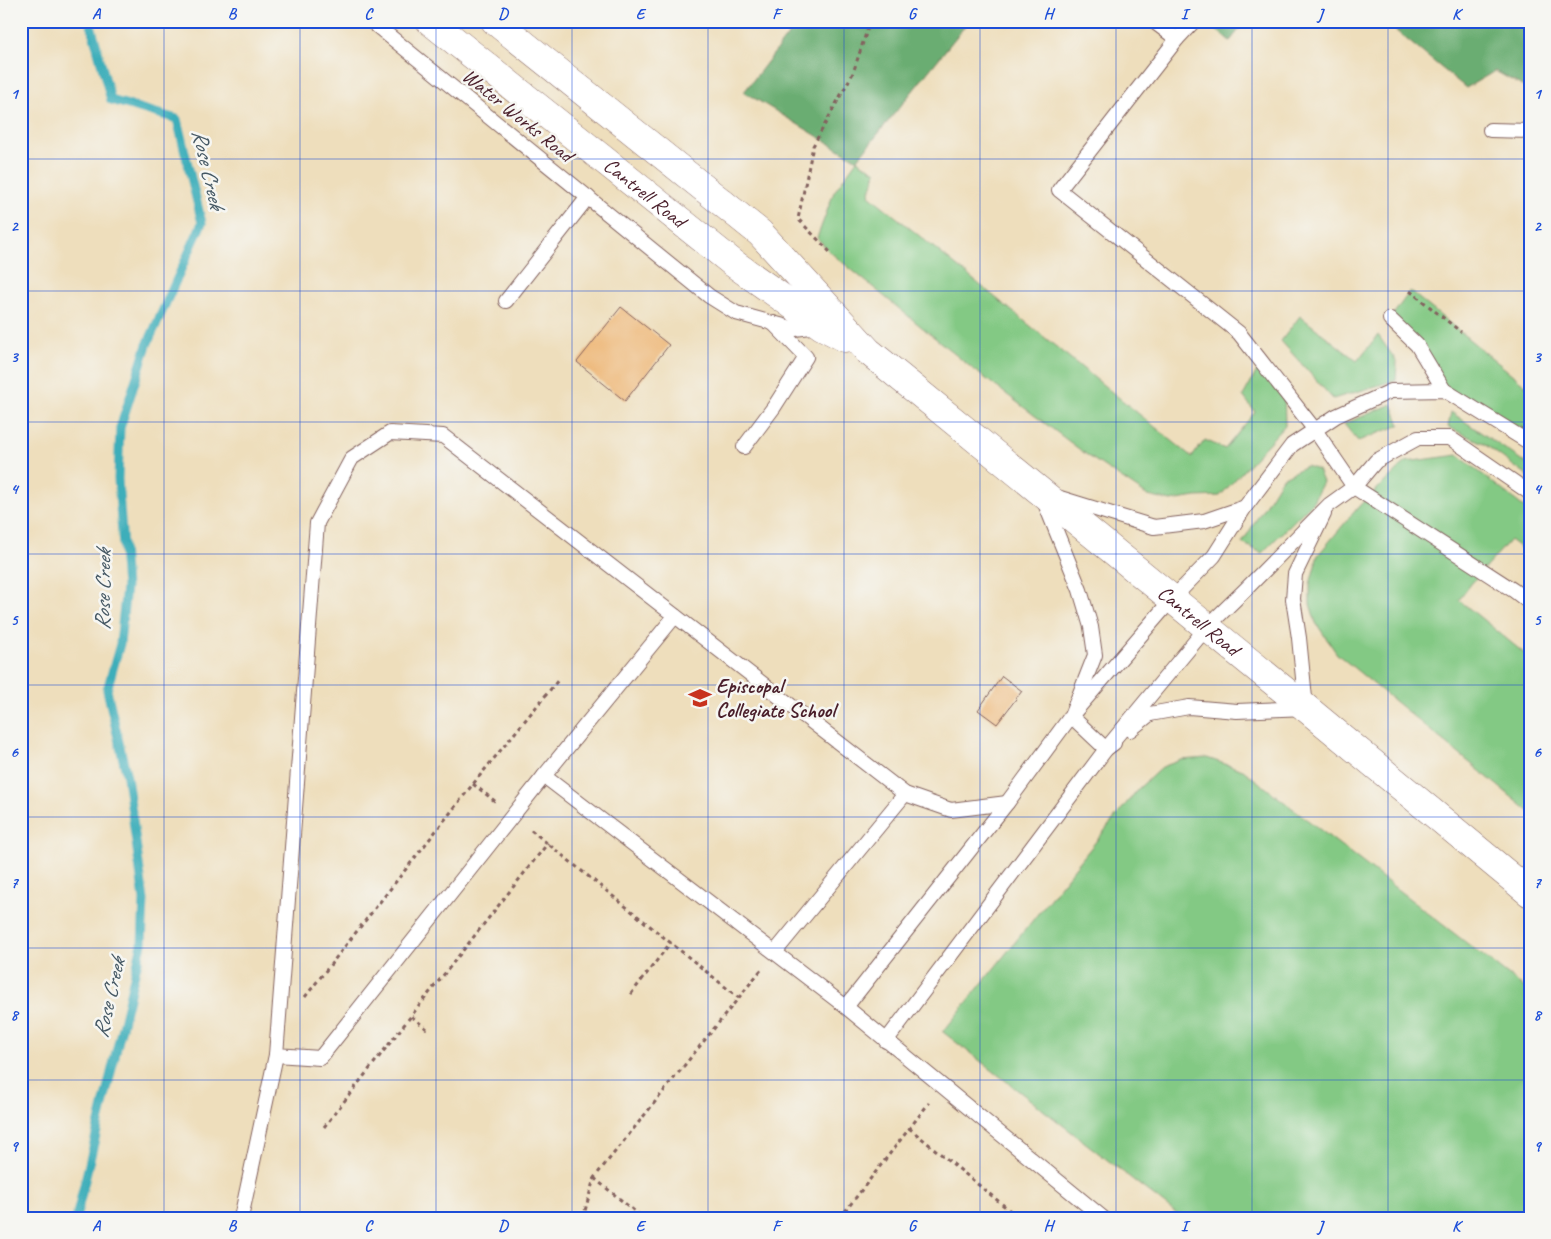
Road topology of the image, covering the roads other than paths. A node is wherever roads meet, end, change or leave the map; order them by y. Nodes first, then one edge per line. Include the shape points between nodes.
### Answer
1 (371, 21) edge
2 (430, 21) edge
3 (495, 21) edge
4 (1153, 21) edge
5 (1194, 21) edge
6 (1177, 39) junction
7 (1490, 130) dead end
8 (1530, 131) edge
9 (588, 197) junction
10 (506, 301) dead end
11 (1390, 318) dead end
12 (773, 323) junction
13 (822, 326) junction
14 (868, 351) junction
15 (1444, 390) junction
16 (1315, 430) junction
17 (1530, 443) edge
18 (744, 447) dead end
19 (1354, 487) junction
20 (1040, 492) junction
21 (1530, 494) edge
22 (1328, 505) junction
23 (1245, 507) junction
24 (1172, 599) junction
25 (1530, 603) edge
26 (675, 616) junction
27 (1207, 627) junction
28 (1306, 708) junction
29 (1071, 716) junction
30 (1106, 749) junction
31 (544, 776) junction
32 (905, 794) junction
33 (1007, 803) junction
34 (1530, 893) edge
35 (775, 952) junction
36 (846, 1007) junction
37 (886, 1041) junction
38 (276, 1055) junction
39 (241, 1218) edge
40 (1103, 1218) edge

1 - 9 lane, Water Works Road
2 - 13 main road, Cantrell Road via 733,263
3 - 14 main road, Cantrell Road via 760,233
4 - 6 lane
5 - 6 lane
6 - 16 lane via 1059,190 1239,332
7 - 8 lane
9 - 10 lane
9 - 12 lane, Water Works Road via 709,296 736,313
11 - 15 lane via 1417,346
12 - 13 lane, Water Works Road via 795,329
12 - 18 lane via 806,357
13 - 14 main road, Cantrell Road
14 - 20 main road, Cantrell Road
15 - 16 lane via 1391,391 1336,416
15 - 17 lane
16 - 19 lane
16 - 23 lane via 1292,445
19 - 21 lane via 1376,461 1418,438 1450,438
19 - 22 lane
19 - 25 lane
20 - 23 lane via 1154,527 1204,521
20 - 24 main road, Cantrell Road
20 - 29 lane via 1080,590 1095,654
22 - 27 lane
22 - 28 lane via 1295,574 1293,599
23 - 24 lane via 1214,556
24 - 27 main road, Cantrell Road
24 - 29 lane
26 - 31 lane
26 - 32 lane
26 - 38 lane via 442,436 390,432 352,458 317,523
27 - 28 main road, Cantrell Road
27 - 30 lane
28 - 30 lane via 1237,711 1189,707 1150,714
28 - 34 main road, Cantrell Road
29 - 30 lane
29 - 33 lane
30 - 37 lane
31 - 35 lane
31 - 38 lane via 320,1058
32 - 33 lane via 951,810
32 - 35 lane
33 - 36 lane
35 - 36 lane
36 - 37 lane
37 - 40 lane
38 - 39 lane

